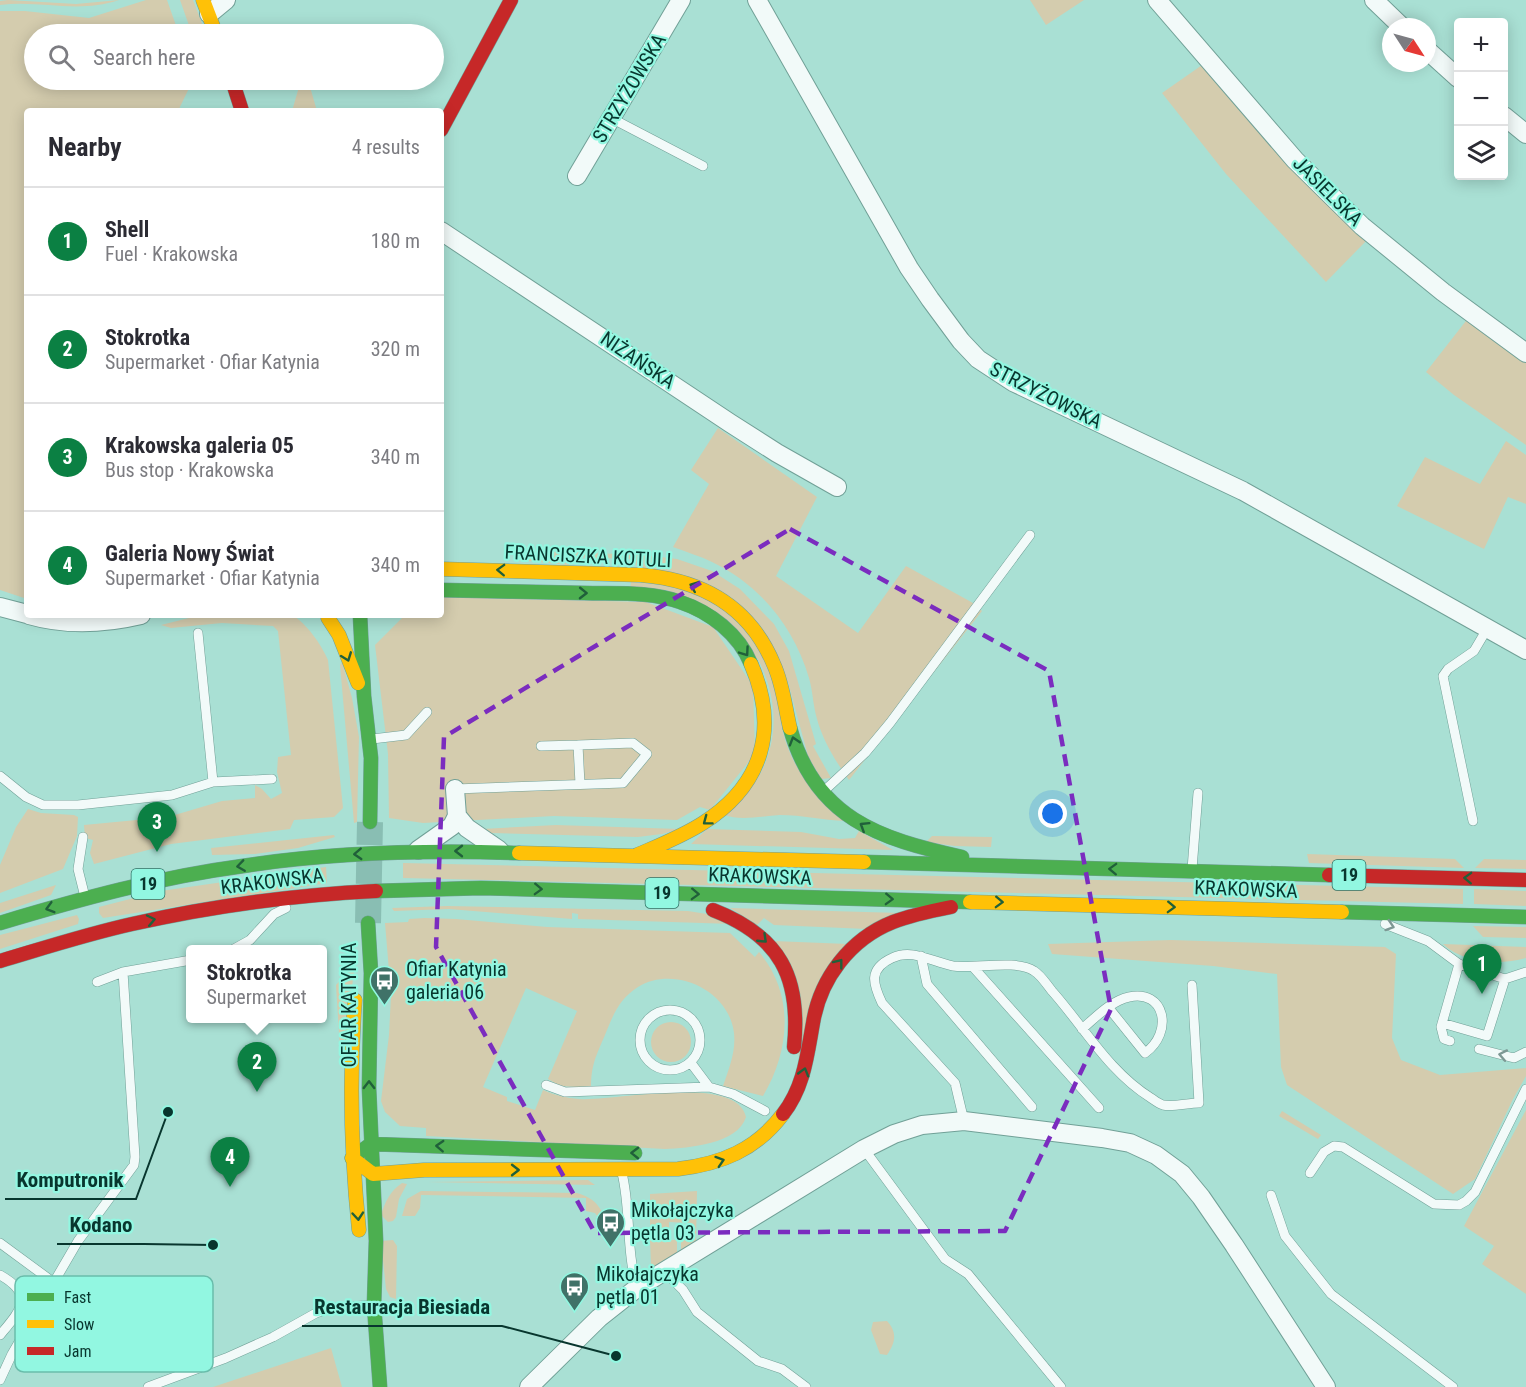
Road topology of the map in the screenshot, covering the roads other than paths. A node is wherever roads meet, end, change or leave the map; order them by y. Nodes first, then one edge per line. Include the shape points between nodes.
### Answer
1 (226, 0) edge
2 (511, 0) edge
3 (681, 0) edge
4 (757, 0) edge
5 (1157, 0) edge
6 (1374, 0) edge
7 (206, 7) edge
8 (1393, 18) edge
9 (212, 24) edge
10 (1436, 58) edge
11 (1454, 74) edge
12 (235, 90) edge
13 (241, 108) edge
14 (611, 118) junction
15 (1508, 120) edge
16 (444, 124) edge
17 (1526, 134) edge
18 (704, 166) dead end
19 (577, 176) dead end
20 (444, 233) edge
21 (1526, 353) edge
22 (837, 487) dead end
23 (1029, 535) dead end
24 (444, 569) edge
25 (623, 575) junction
26 (444, 590) edge
27 (622, 594) junction
28 (0, 607) edge
29 (24, 614) edge
30 (124, 618) edge
31 (325, 618) edge
32 (360, 618) edge
33 (63, 619) edge
34 (1488, 629) junction
35 (198, 633) dead end
36 (1526, 650) edge
37 (364, 696) junction
38 (427, 712) dead end
39 (369, 739) junction
40 (578, 745) junction
41 (541, 746) dead end
42 (0, 776) edge
43 (272, 779) dead end
44 (213, 782) junction
45 (580, 784) junction
46 (455, 789) joint
47 (823, 792) junction
48 (1198, 793) dead end
49 (457, 816) junction
50 (1473, 820) dead end
51 (370, 822) tunnel mouth
52 (83, 837) dead end
53 (501, 851) junction
54 (417, 852) junction
55 (637, 855) junction
56 (999, 865) junction
57 (1192, 871) junction
58 (1526, 880) edge
59 (595, 891) junction
60 (312, 895) junction
61 (85, 898) junction
62 (977, 902) junction
63 (684, 907) dead end
64 (708, 910) dead end
65 (1334, 911) junction
66 (1526, 917) edge
67 (0, 923) edge
68 (94, 933) junction
69 (240, 945) edge
70 (921, 956) junction
71 (0, 961) edge
72 (186, 961) edge
73 (1459, 964) junction
74 (973, 967) junction
75 (123, 972) junction
76 (1526, 972) edge
77 (1504, 979) junction
78 (97, 982) dead end
79 (1192, 985) dead end
80 (1108, 1007) junction
81 (1442, 1023) junction
82 (1082, 1029) junction
83 (1450, 1041) dead end
84 (1479, 1049) dead end
85 (1526, 1052) edge
86 (791, 1060) dead end
87 (691, 1063) junction
88 (546, 1085) dead end
89 (709, 1087) junction
90 (1526, 1089) edge
91 (1032, 1107) dead end
92 (1099, 1108) dead end
93 (768, 1113) junction
94 (964, 1121) junction
95 (371, 1144) junction
96 (864, 1149) junction
97 (652, 1154) dead end
98 (352, 1158) junction
99 (621, 1170) junction
100 (1310, 1173) dead end
101 (372, 1174) junction
102 (1270, 1195) dead end
103 (0, 1243) edge
104 (663, 1270) junction
105 (0, 1275) edge
106 (45, 1276) edge
107 (57, 1276) edge
108 (15, 1286) edge
109 (637, 1288) junction
110 (374, 1305) junction
111 (15, 1317) edge
112 (0, 1335) edge
113 (15, 1349) edge
114 (213, 1363) edge
115 (188, 1372) edge
116 (0, 1380) edge
117 (148, 1387) edge
118 (380, 1387) edge
119 (529, 1387) edge
120 (806, 1387) edge
121 (1061, 1387) edge
122 (1326, 1387) edge
123 (1454, 1387) edge

1 - 7 street
2 - 16 street
3 - 14 street, STRZYŻOWSKA
4 - 34 street, STRZYŻOWSKA via 909,268 978,359 1013,382 1243,491
5 - 21 street, JASIELSKA via 1295,160 1362,226
6 - 8 street
7 - 9 street
10 - 11 street
12 - 13 street
14 - 18 lane
14 - 19 street, STRZYŻOWSKA
15 - 17 street
20 - 22 street, NIŻAŃSKA via 730,423
23 - 47 lane via 890,723
25 -> 24 street, FRANCISZKA KOTULI
25 - 27 street
47 -> 25 street, FRANCISZKA KOTULI via 798,755 780,681 754,630 729,605 696,586 660,577
26 -> 27 street, FRANCISZKA KOTULI
27 -> 55 street, FRANCISZKA KOTULI via 683,602 725,628 751,660 766,708 766,734 760,758 737,795 703,824
28 - 29 street
30 - 33 street via 91,624
31 -> 37 street via 339,635
32 - 37 street
34 - 36 street, STRZYŻOWSKA
34 - 50 lane via 1474,651 1443,676
35 - 44 lane
37 - 39 street
38 - 39 lane via 406,735
39 - 51 street
40 - 41 lane
40 - 45 lane
40 - 45 lane via 633,743 647,754 625,782
42 - 44 lane via 43,805 172,795
43 - 44 lane
45 - 46 lane
46 - 49 street
56 -> 47 street, FRANCISZKA KOTULI via 884,837 848,816
48 - 57 lane
49 - 53 street via 467,828
49 - 54 street via 449,829
52 - 61 lane via 78,869
53 -> 54 street, KRAKOWSKA / 19
53 - 55 street, KRAKOWSKA / 19
54 -> 61 street, KRAKOWSKA / 19 via 342,855 234,867
55 - 56 street, KRAKOWSKA / 19
57 -> 56 street, KRAKOWSKA / 19
58 -> 57 street, KRAKOWSKA / 19
60 -> 59 street, KRAKOWSKA / 19 via 422,888
59 -> 62 street, KRAKOWSKA / 19
59 - 63 street
68 -> 60 street, KRAKOWSKA / 19 via 212,908
60 - 69 lane via 274,914
61 -> 67 street, KRAKOWSKA / 19
61 - 68 street
62 -> 65 street, KRAKOWSKA / 19
93 -> 62 street via 793,1099 804,1074 820,995 845,955 872,932 890,923
64 -> 86 street via 745,922 786,968 797,1018
65 - 66 street, KRAKOWSKA / 19
65 -> 73 lane via 1392,926 1428,941
68 - 71 street, KRAKOWSKA / 19
70 - 74 lane via 938,963
70 - 91 lane via 927,984
70 - 94 lane via 902,953 885,961 875,972 876,988 882,1003 956,1083
72 - 75 lane
73 - 77 lane
73 - 81 lane
74 - 82 lane via 1006,964 1034,970
74 - 92 lane
75 - 78 lane
75 - 107 lane via 134,1165
76 - 77 lane
77 - 81 lane via 1487,1036
79 - 82 lane via 1199,1103 1162,1105 1132,1086
80 - 80 lane via 1129,997 1145,997 1158,1006 1163,1020 1155,1046 1145,1053
80 - 82 lane
81 - 83 lane via 1443,1039
85 -> 84 lane via 1514,1058
87 - 87 lane via 675,1070 663,1069 644,1055 641,1032 653,1015 677,1010 697,1026 699,1048
87 - 89 lane
88 - 89 lane via 565,1092
89 - 93 lane via 733,1094
90 - 100 lane via 1474,1192 1459,1205 1434,1204 1343,1147 1334,1146 1324,1152
99 -> 93 street via 678,1169 716,1163 743,1151
94 - 96 street via 922,1125
94 - 122 street via 1130,1143 1156,1155 1182,1174 1234,1245
97 -> 95 street
95 - 98 street
95 -> 98 street, OFIAR KATYNIA via 368,923 350,1053
95 - 101 street, OFIAR KATYNIA
96 - 104 street
96 - 121 lane via 945,1259 968,1274
98 - 101 street
98 -> 110 street, OFIAR KATYNIA via 362,1247
101 -> 99 street via 424,1170
99 - 109 lane
101 - 110 street, OFIAR KATYNIA
102 - 123 lane via 1286,1236 1331,1294
103 - 106 lane
104 - 109 street
104 - 120 lane via 697,1312 758,1361 782,1369
105 - 108 lane
109 - 119 street via 604,1313
110 - 114 lane via 316,1313 263,1342
110 - 118 street, OFIAR KATYNIA
111 - 112 lane
113 - 116 lane
115 - 117 lane

